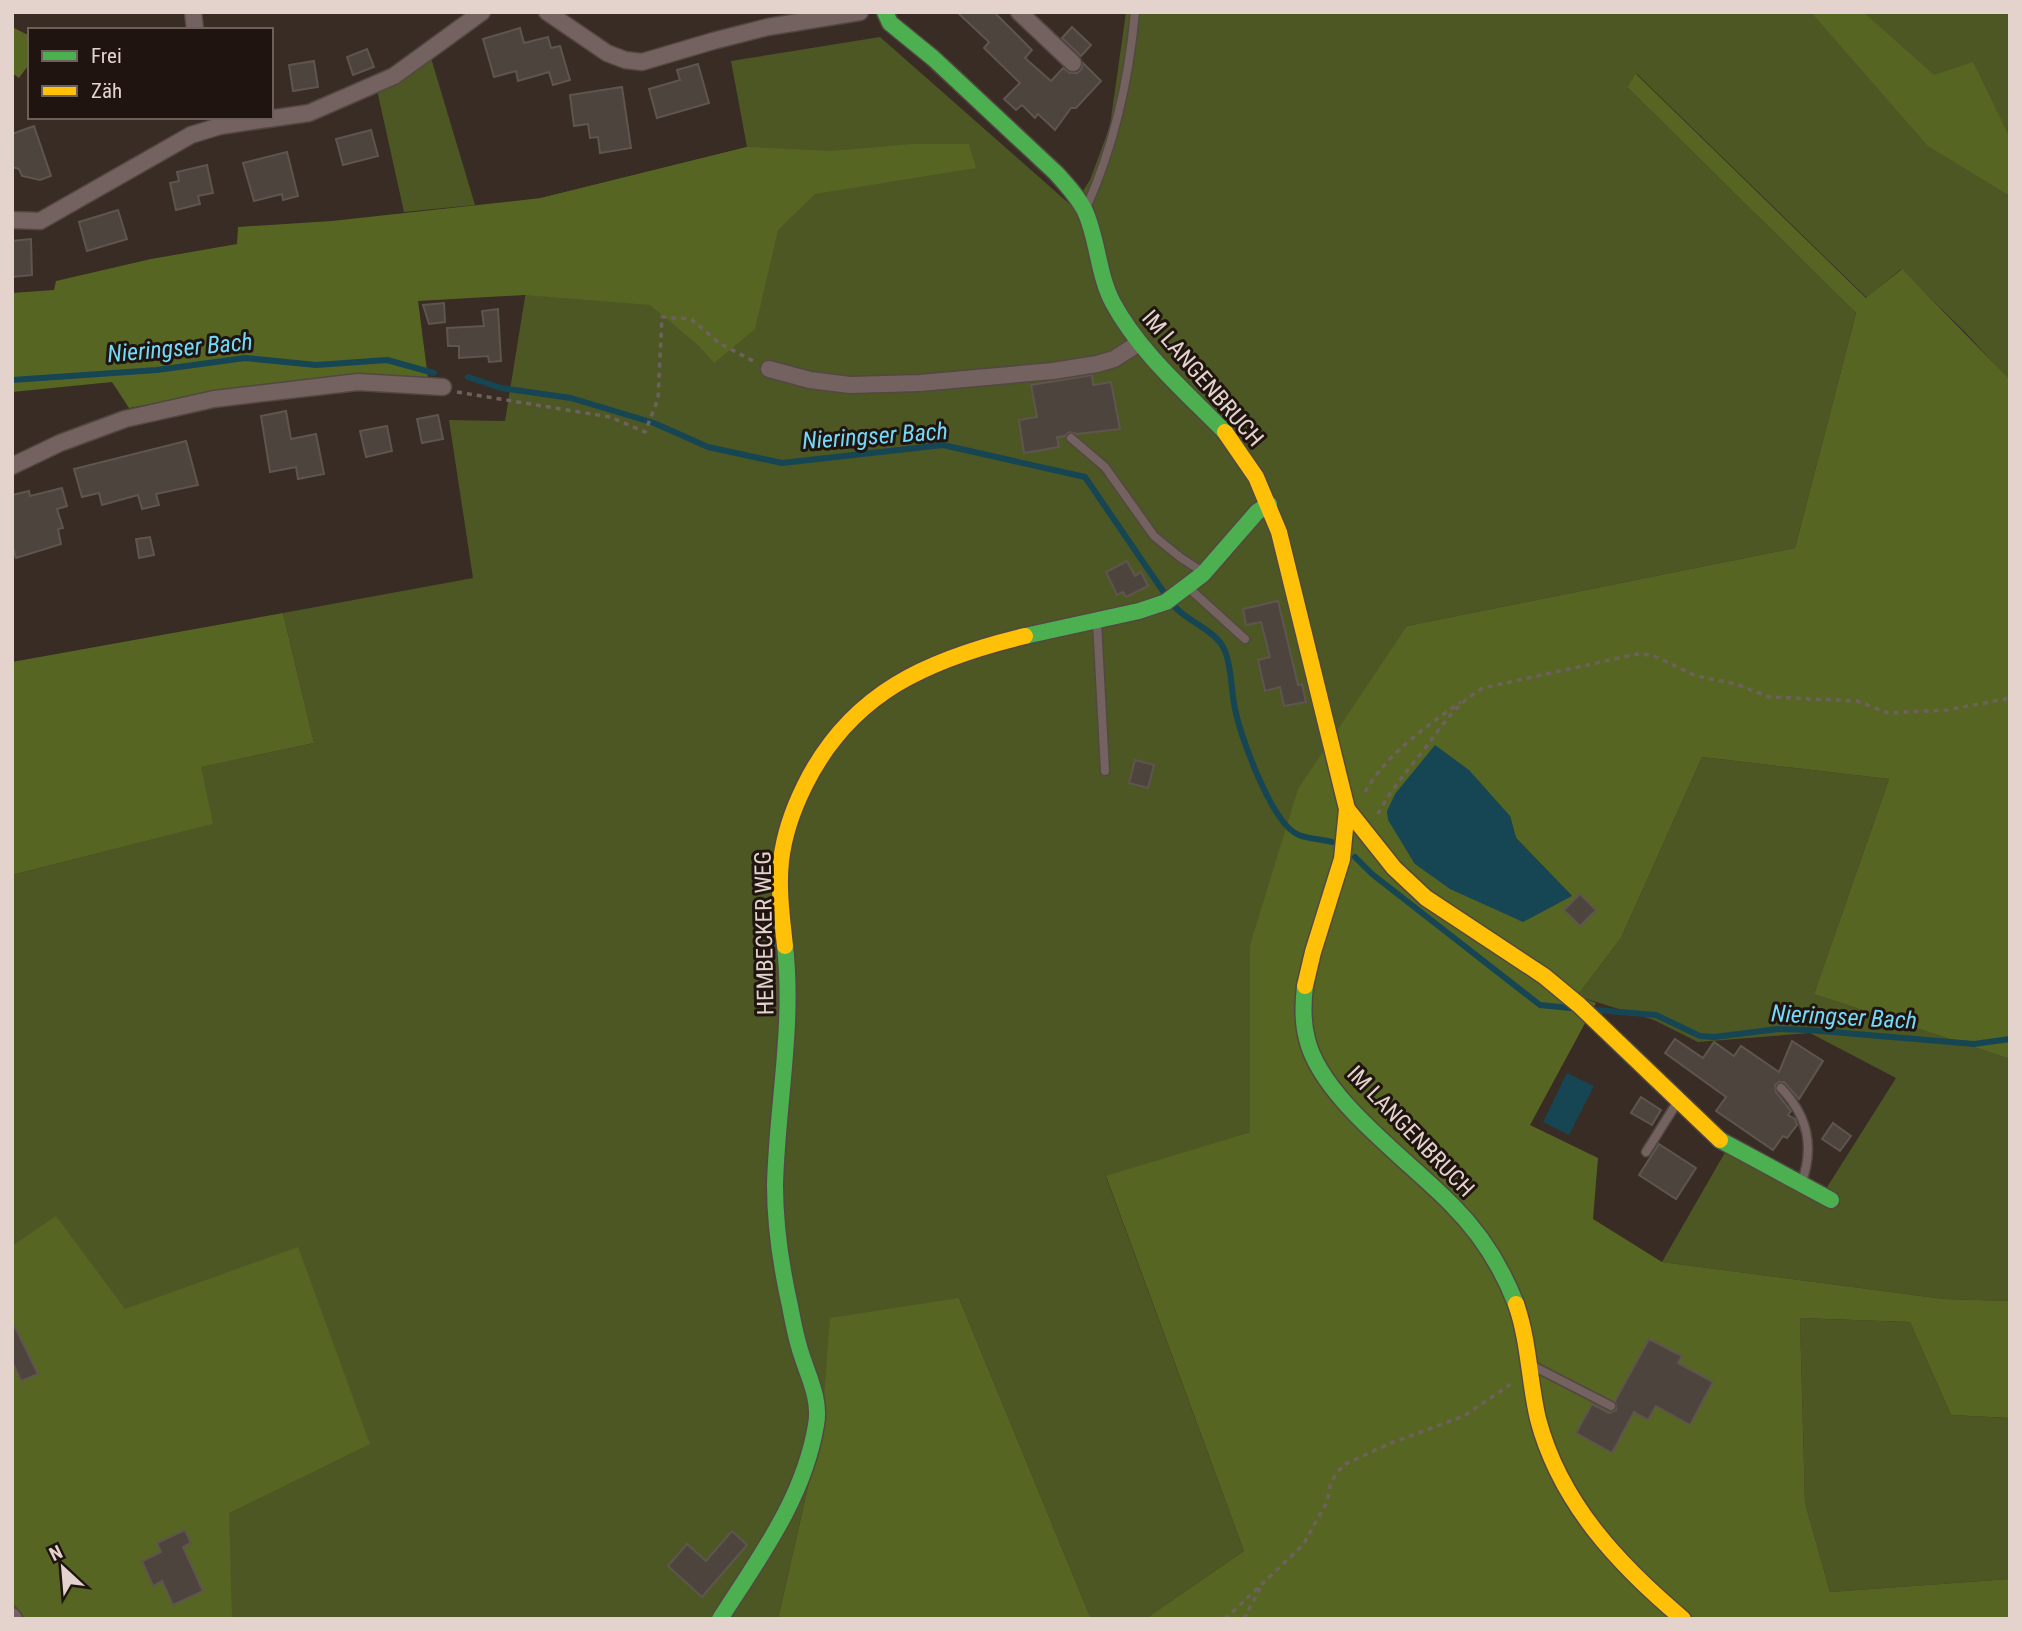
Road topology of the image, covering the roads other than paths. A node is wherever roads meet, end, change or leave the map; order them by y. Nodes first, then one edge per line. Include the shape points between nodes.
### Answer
1 (482, 12) edge
2 (547, 12) edge
3 (860, 12) edge
4 (885, 12) edge
5 (1019, 12) edge
6 (1135, 12) edge
7 (1073, 63) dead end
8 (273, 117) edge
9 (252, 119) edge
10 (204, 124) edge
11 (1085, 212) junction
12 (12, 220) edge
13 (1139, 343) junction
14 (769, 369) road end
15 (443, 387) road end
16 (1071, 438) dead end
17 (12, 466) edge
18 (1269, 504) junction
19 (1203, 572) junction
20 (1183, 592) junction
21 (1097, 619) junction
22 (1245, 639) dead end
23 (1105, 771) dead end
24 (1353, 805) junction
25 (1781, 1088) dead end
26 (1678, 1101) junction
27 (1646, 1152) dead end
28 (1801, 1184) junction
29 (1831, 1200) dead end
30 (1529, 1367) junction
31 (1611, 1406) dead end
32 (720, 1619) edge
33 (1683, 1619) edge

1 - 8 street via 394,76 309,113
2 - 3 street via 607,53 642,62 768,27
4 - 11 street, IM LANGENBRUCH via 890,23 1056,173
5 - 7 street
6 - 11 lane via 1114,136
9 - 10 street
10 - 12 street via 40,221
11 - 13 street, IM LANGENBRUCH via 1111,299
13 - 14 street via 1097,364 920,383 850,385
13 - 18 street, IM LANGENBRUCH via 1230,438
15 - 17 street via 358,382 214,399 125,419
16 - 19 lane via 1105,467 1154,536
18 - 19 street, HEMBECKER WEG
18 - 24 street, IM LANGENBRUCH
19 - 20 street, HEMBECKER WEG
20 - 21 street, HEMBECKER WEG via 1162,604
20 - 22 lane
21 - 23 lane
21 - 32 street, HEMBECKER WEG via 993,646 886,688 832,739 791,817 781,874 789,993 777,1146 777,1232 792,1317 816,1396 817,1419 793,1498
24 - 26 street, IM LANGENBRUCH via 1368,834 1426,898 1544,976
24 - 30 street, IM LANGENBRUCH via 1340,869 1309,963 1307,1040 1339,1094 1473,1229 1510,1290 1523,1326
25 - 28 lane via 1800,1111 1808,1135 1807,1168
26 - 27 lane
26 - 28 street, IM LANGENBRUCH via 1717,1139
28 - 29 street, IM LANGENBRUCH
30 - 31 lane
30 - 33 street, IM LANGENBRUCH via 1550,1457 1583,1519 1607,1550

